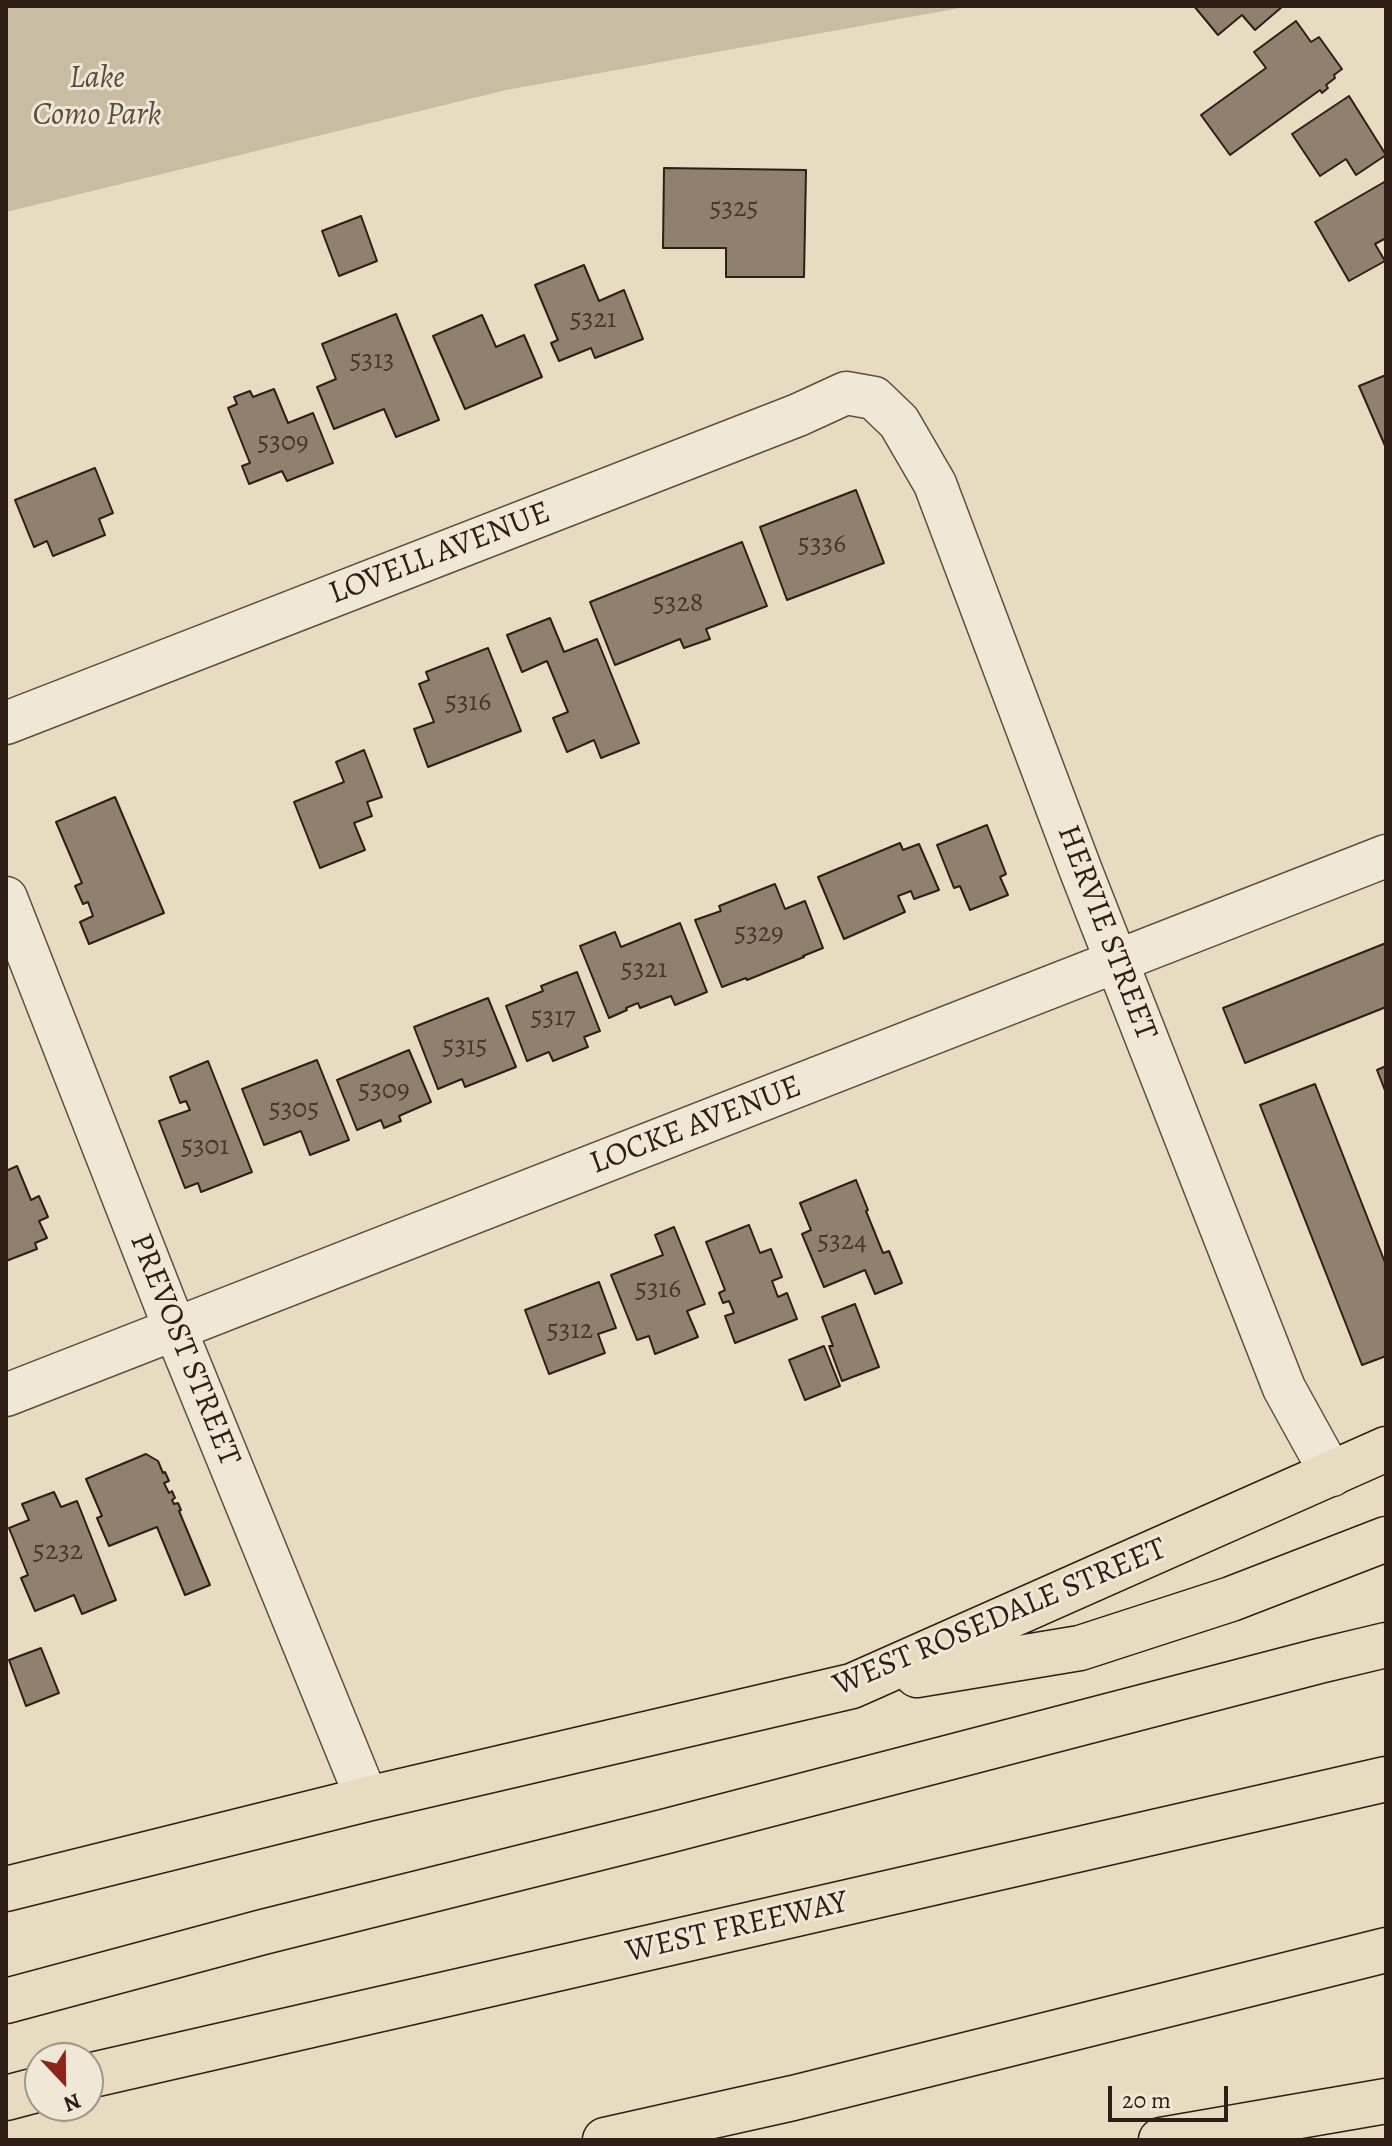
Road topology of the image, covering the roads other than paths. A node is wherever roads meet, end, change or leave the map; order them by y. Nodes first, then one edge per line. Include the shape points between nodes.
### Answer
1 (874, 398) joint
2 (6, 723) edge
3 (1386, 856) edge
4 (6, 898) edge
5 (1117, 961) junction
6 (175, 1329) junction
7 (6, 1395) edge
8 (1386, 1449) edge
9 (1332, 1475) junction
10 (1386, 1539) edge
11 (1386, 1645) edge
12 (852, 1686) junction
13 (1386, 1779) edge
14 (367, 1799) junction
15 (6, 1889) edge
16 (1386, 1950) edge
17 (6, 2001) edge
18 (104, 2072) edge
19 (1386, 2101) edge
20 (605, 2140) edge
21 (1161, 2140) edge

1 - 2 street, LOVELL AVENUE via 846,393
1 - 5 street, HERVIE STREET via 899,422 935,484
3 - 5 street, LOCKE AVENUE
4 - 6 street, PREVOST STREET
5 - 6 street, LOCKE AVENUE
5 - 9 street, HERVIE STREET via 1284,1388
6 - 7 street, LOCKE AVENUE
6 - 14 street, PREVOST STREET
8 - 9 main road, WEST ROSEDALE STREET
9 - 12 main road, WEST ROSEDALE STREET
10 - 12 main road via 1231,1599 1080,1648
11 - 17 main road
12 - 14 main road, WEST ROSEDALE STREET
13 - 18 main road, WEST FREEWAY
14 - 15 main road
16 - 20 main road
19 - 21 main road

